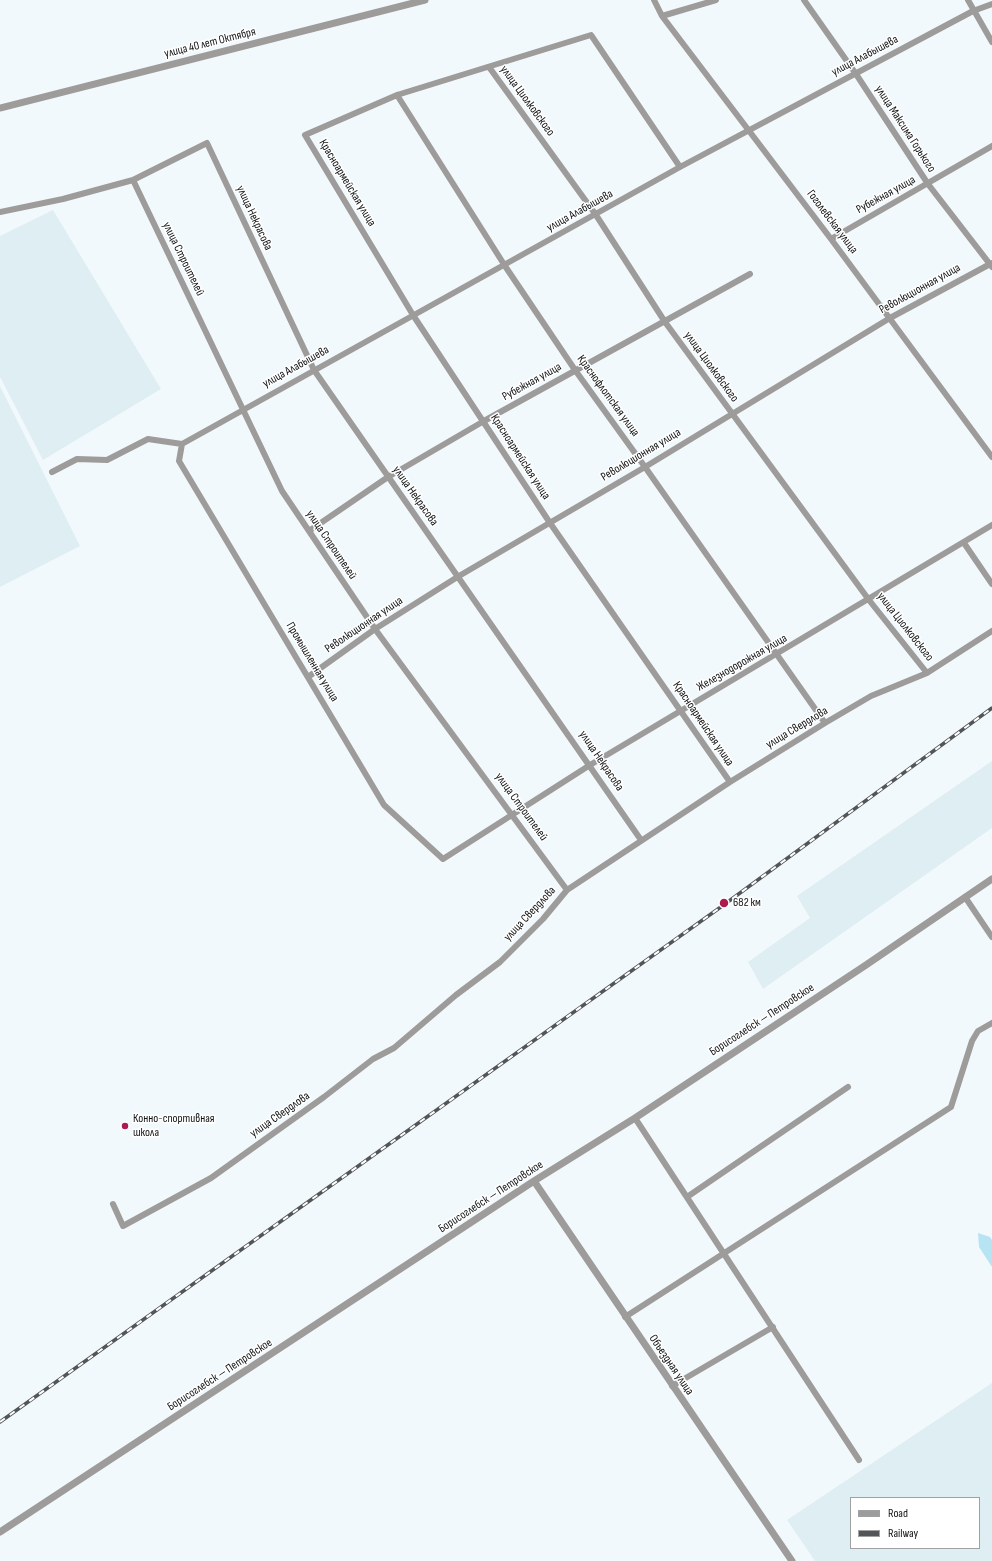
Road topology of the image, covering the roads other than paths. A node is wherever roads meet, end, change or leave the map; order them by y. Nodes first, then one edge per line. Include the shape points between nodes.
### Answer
1 (425, 0) edge
2 (654, 0) edge
3 (716, 0) edge
4 (804, 0) edge
5 (968, 0) edge
6 (992, 4) edge
7 (973, 11) junction
8 (662, 16) junction
9 (992, 42) edge
10 (489, 66) junction
11 (856, 74) junction
12 (397, 95) junction
13 (0, 108) edge
14 (749, 130) junction
15 (992, 146) edge
16 (680, 167) junction
17 (133, 180) junction
18 (928, 184) junction
19 (0, 212) edge
20 (596, 215) junction
21 (831, 238) junction
22 (991, 264) edge
23 (505, 266) junction
24 (750, 274) dead end
25 (413, 315) junction
26 (890, 318) junction
27 (665, 322) junction
28 (314, 370) junction
29 (575, 370) junction
30 (243, 408) junction
31 (731, 413) junction
32 (484, 421) junction
33 (182, 444) junction
34 (992, 457) edge
35 (645, 467) junction
36 (52, 472) dead end
37 (388, 477) junction
38 (550, 523) junction
39 (992, 525) edge
40 (309, 531) junction
41 (964, 543) junction
42 (459, 576) junction
43 (992, 584) edge
44 (869, 600) junction
45 (375, 629) junction
46 (992, 631) edge
47 (777, 655) junction
48 (927, 673) junction
49 (308, 676) junction
50 (682, 711) junction
51 (825, 723) junction
52 (590, 765) junction
53 (730, 782) junction
54 (513, 814) junction
55 (641, 840) junction
56 (444, 859) joint
57 (992, 879) edge
58 (567, 890) junction
59 (965, 897) junction
60 (992, 937) edge
61 (992, 1023) edge
62 (848, 1087) dead end
63 (634, 1118) junction
64 (534, 1181) junction
65 (687, 1197) junction
66 (113, 1204) dead end
67 (724, 1253) junction
68 (625, 1317) junction
69 (773, 1327) junction
70 (672, 1386) junction
71 (859, 1460) dead end
72 (0, 1532) edge
73 (792, 1561) edge

1 - 13 street, улица 40 лет Октября
2 - 8 street, Гоголевская улица
3 - 8 street
4 - 11 street, улица Максима Горького
5 - 7 street
6 - 7 street, улица Алабышева
7 - 9 street
7 - 11 street, улица Алабышева
8 - 14 street, Гоголевская улица
10 - 12 street
10 - 16 street via 591,35
10 - 20 street, улица Циолковского
11 - 14 street, улица Алабышева
11 - 18 street, улица Максима Горького
12 - 23 street, Краснофлотская улица
12 - 25 street, Красноармейская улица via 305,135
14 - 16 street, улица Алабышева
14 - 21 street, Гоголевская улица
15 - 18 street, Рубежная улица
16 - 20 street, улица Алабышева
17 - 19 street
17 - 28 street, улица Некрасова via 206,143
17 - 30 street, улица Строителей
18 - 21 street, Рубежная улица
18 - 22 street, улица Максима Горького
20 - 23 street, улица Алабышева
20 - 27 street, улица Циолковского
21 - 26 street, Гоголевская улица
22 - 26 street, Революционная улица
23 - 25 street, улица Алабышева
23 - 29 street, Краснофлотская улица
24 - 27 street, Рубежная улица
25 - 28 street, улица Алабышева
25 - 32 street, Красноармейская улица
26 - 31 street, Революционная улица
26 - 34 street, Гоголевская улица
27 - 29 street, Рубежная улица
27 - 31 street, улица Циолковского
28 - 30 street, улица Алабышева
28 - 37 street, улица Некрасова
29 - 32 street, Рубежная улица
29 - 35 street, Краснофлотская улица
30 - 33 street, улица Алабышева
30 - 40 street, улица Строителей via 282,491
31 - 35 street, Революционная улица
31 - 44 street, улица Циолковского
32 - 37 street, Рубежная улица
32 - 38 street, Красноармейская улица
33 - 36 street via 148,439 107,460 78,459
33 - 49 street, Промышленная улица via 179,461
35 - 38 street, Революционная улица
35 - 47 street, Краснофлотская улица
37 - 40 street, Рубежная улица
37 - 42 street, улица Некрасова
38 - 42 street, Революционная улица
38 - 50 street, Красноармейская улица
39 - 41 street, Железнодорожная улица
40 - 45 street, улица Строителей
41 - 43 street
41 - 44 street, Железнодорожная улица
42 - 45 street, Революционная улица
42 - 52 street, улица Некрасова
44 - 47 street, Железнодорожная улица
44 - 48 street, улица Циолковского
45 - 49 street, Революционная улица
45 - 54 street, улица Строителей
46 - 48 street, улица Свердлова
47 - 50 street, Железнодорожная улица
47 - 51 street, Краснофлотская улица
48 - 51 street, улица Свердлова via 871,696
49 - 56 street, Промышленная улица via 384,805
50 - 52 street, Железнодорожная улица
50 - 53 street, Красноармейская улица
51 - 53 street, улица Свердлова
52 - 54 street, Железнодорожная улица
52 - 55 street, улица Некрасова
53 - 55 street, улица Свердлова
54 - 56 street, Железнодорожная улица
54 - 58 street, улица Строителей
55 - 58 street, улица Свердлова
57 - 59 street, Борисоглебск — Петровское
58 - 66 street, улица Свердлова via 544,918 500,962 456,995 394,1048 374,1059 235,1161 175,1199 123,1226
59 - 60 street
59 - 63 street, Борисоглебск — Петровское
61 - 67 street via 978,1031 972,1041 951,1107
62 - 65 street
63 - 64 street, Борисоглебск — Петровское
63 - 65 street
64 - 68 street, Объездная улица
64 - 72 street, Борисоглебск — Петровское
65 - 67 street
67 - 68 street
67 - 69 street
68 - 70 street, Объездная улица
69 - 70 street
69 - 71 street
70 - 73 street, Объездная улица

